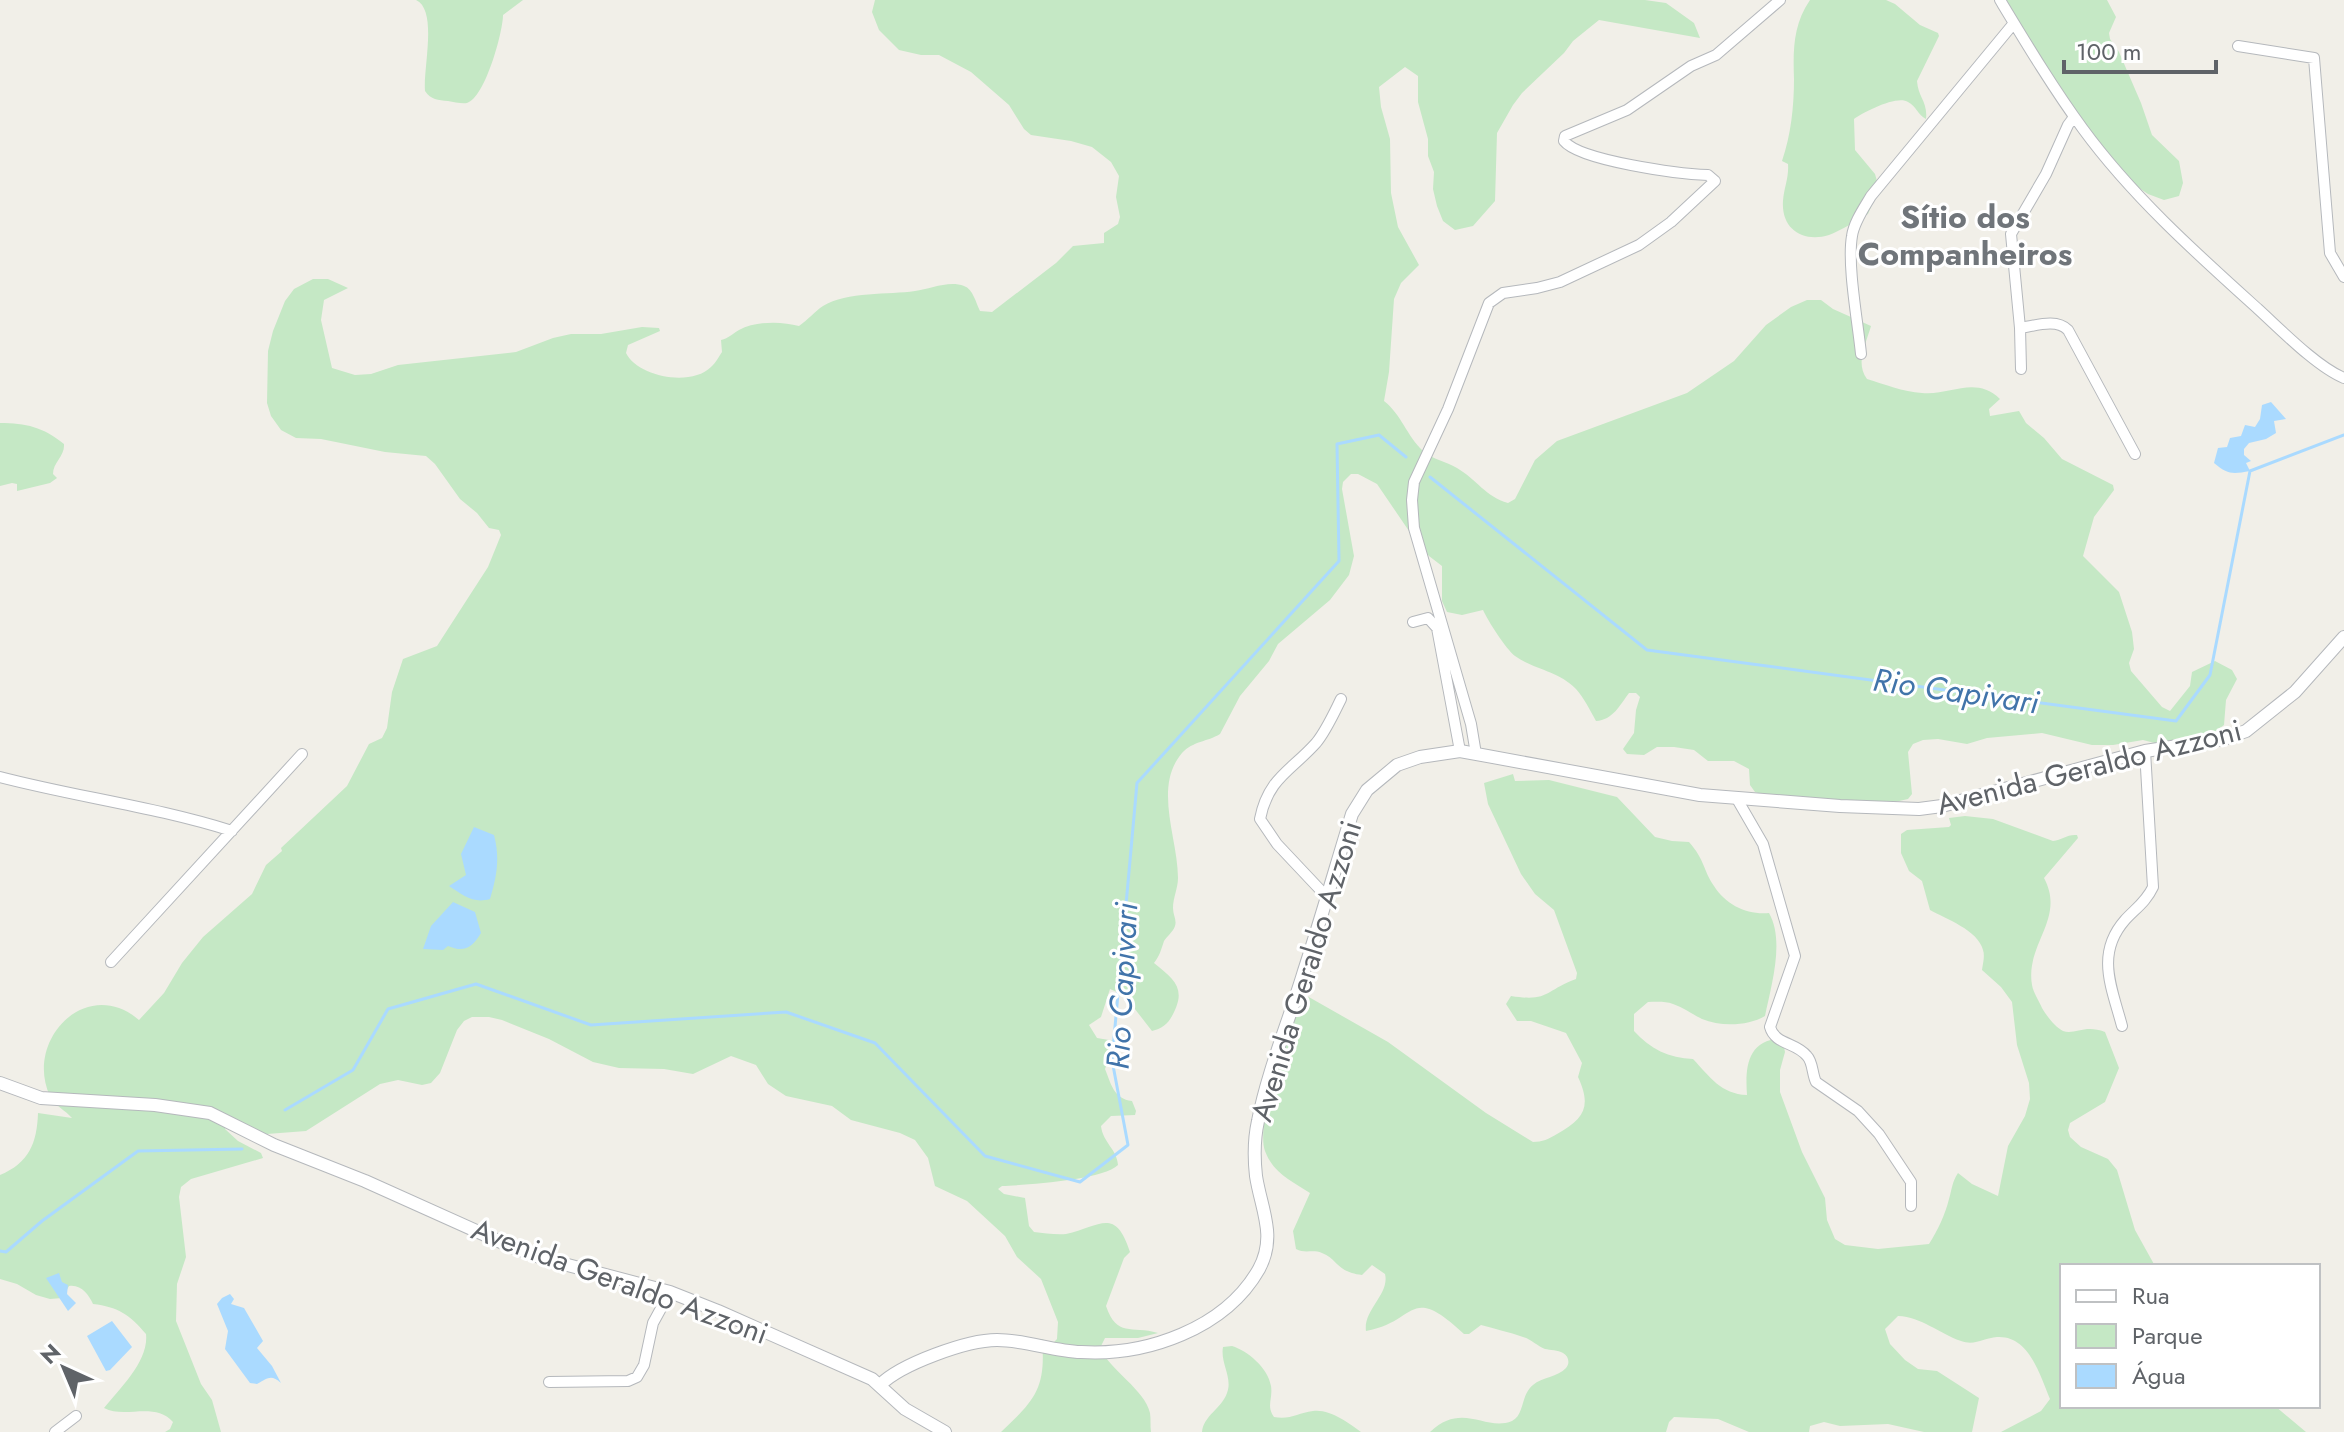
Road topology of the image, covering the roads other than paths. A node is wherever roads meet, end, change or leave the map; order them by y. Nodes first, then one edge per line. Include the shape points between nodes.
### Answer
1 (1780, 0) edge
2 (2000, 0) edge
3 (2014, 23) junction
4 (2238, 46) dead end
5 (2074, 117) junction
6 (2344, 277) edge
7 (2020, 328) junction
8 (1861, 354) dead end
9 (2021, 369) dead end
10 (2344, 378) edge
11 (2135, 454) dead end
12 (1413, 622) dead end
13 (2344, 637) edge
14 (1341, 699) dead end
15 (1460, 751) junction
16 (2145, 751) junction
17 (302, 754) dead end
18 (1476, 754) junction
19 (0, 777) edge
20 (1737, 799) junction
21 (232, 831) junction
22 (1326, 896) junction
23 (111, 962) dead end
24 (2122, 1026) dead end
25 (0, 1083) edge
26 (1911, 1206) dead end
27 (670, 1292) junction
28 (549, 1382) dead end
29 (880, 1385) junction
30 (76, 1416) dead end
31 (55, 1432) edge
32 (945, 1432) edge

1 - 18 street via 1716,55 1627,110 1565,136 1567,146 1591,156 1708,175 1715,181 1639,245 1560,282 1503,293 1489,303 1414,482 1414,528
2 - 3 street
3 - 5 street
3 - 8 street via 1871,196 1857,222 1851,254
4 - 6 street via 2314,58 2330,253
5 - 7 street via 2011,234
5 - 10 street via 2127,183 2222,276
7 - 9 street
7 - 11 street via 2055,324 2068,330
12 - 15 street via 1428,618 1437,628
13 - 16 street, Avenida Geraldo Azzoni via 2295,692 2246,731
14 - 22 street via 1316,743 1277,780 1260,819
15 - 18 street, Avenida Geraldo Azzoni
15 - 22 street, Avenida Geraldo Azzoni via 1397,765 1367,790 1352,814
16 - 20 street, Avenida Geraldo Azzoni via 1919,809
16 - 24 street via 2153,887 2113,936 2107,952
17 - 21 street
18 - 20 street, Avenida Geraldo Azzoni
19 - 21 street
20 - 26 street via 1763,844 1795,956 1771,1033 1805,1053 1816,1082 1858,1111 1879,1134 1911,1182
21 - 23 street
22 - 29 street, Avenida Geraldo Azzoni via 1258,1121 1256,1177 1269,1233 1265,1255 1248,1285 1212,1316 1153,1346 1079,1352 995,1340 902,1369
25 - 27 street, Avenida Geraldo Azzoni via 41,1098 210,1113 512,1247
27 - 28 street via 653,1323 637,1377
27 - 29 street, Avenida Geraldo Azzoni
29 - 32 street via 905,1409
30 - 31 street

